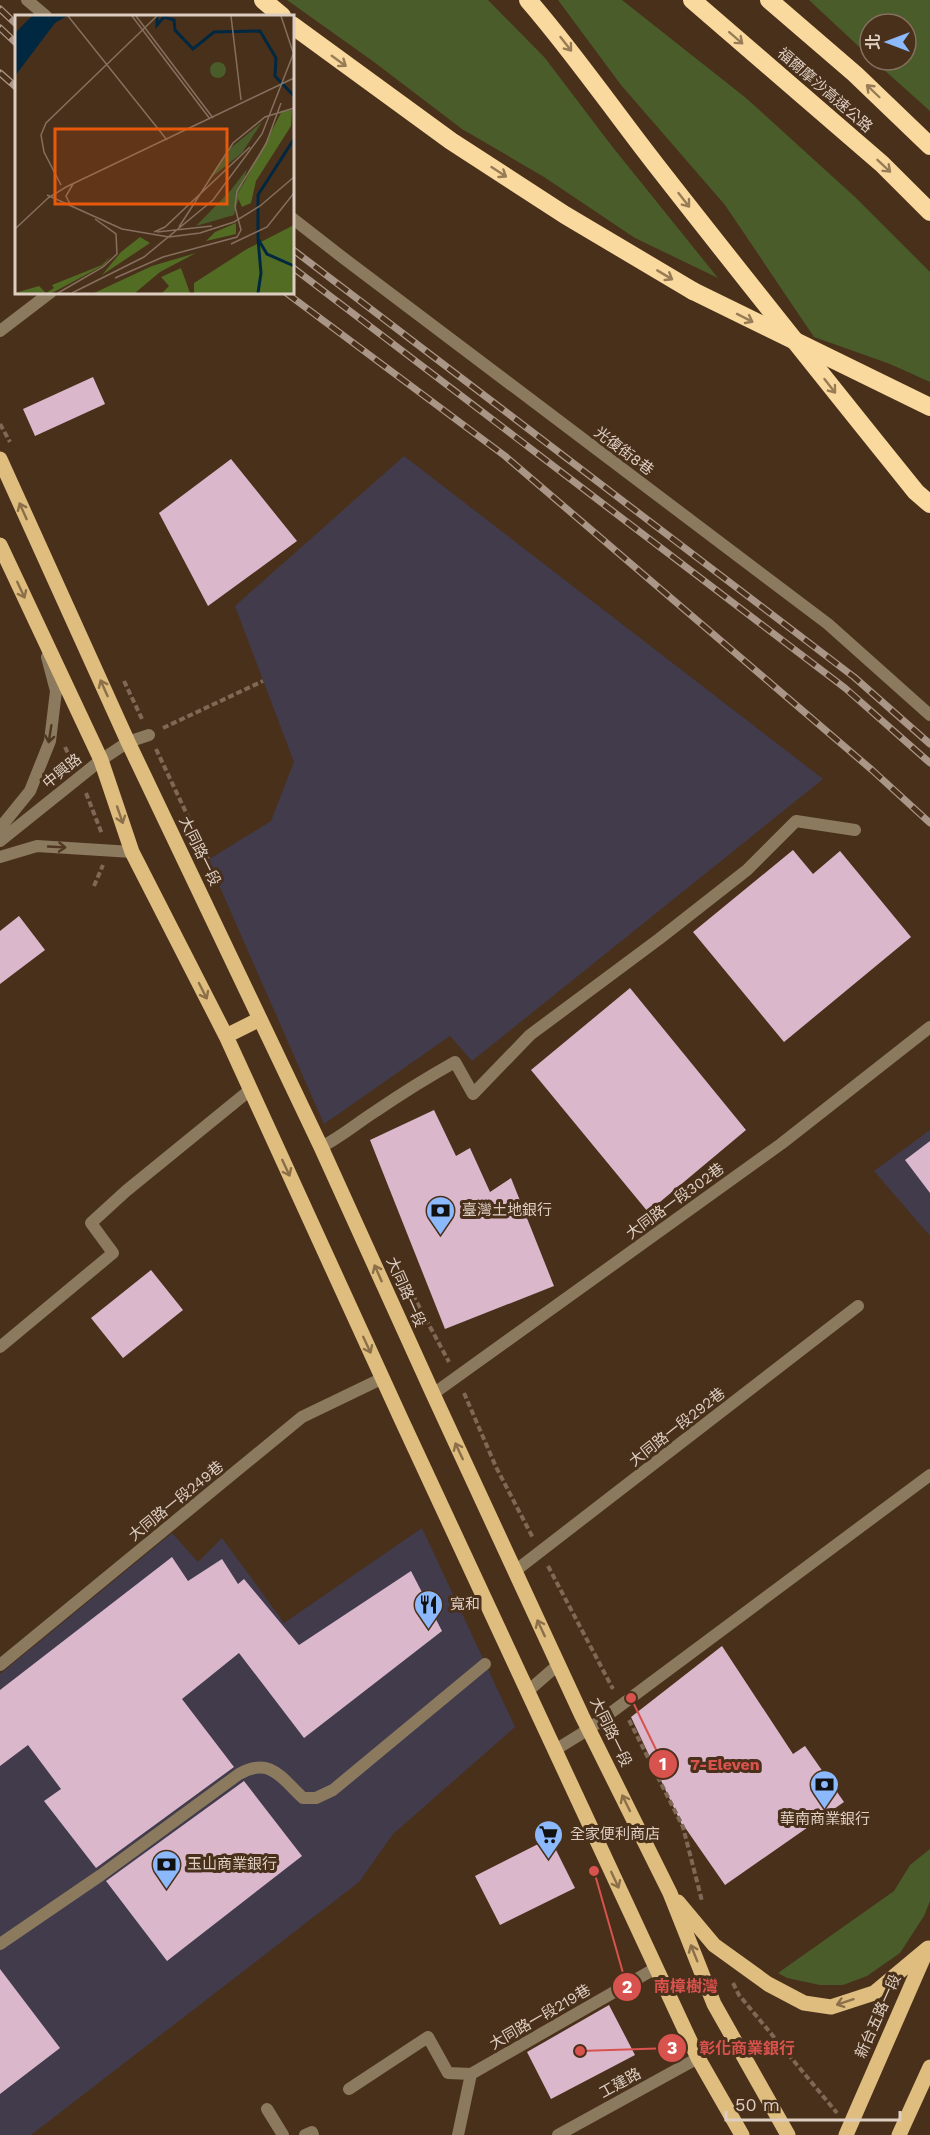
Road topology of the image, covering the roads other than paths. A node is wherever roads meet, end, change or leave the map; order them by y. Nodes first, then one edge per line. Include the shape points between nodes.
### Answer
1 (27, 0) edge
2 (263, 0) edge
3 (528, 0) edge
4 (692, 0) edge
5 (769, 0) edge
6 (45, 15) edge
7 (281, 15) edge
8 (294, 26) edge
9 (930, 146) edge
10 (930, 212) edge
11 (294, 220) edge
12 (48, 294) edge
13 (0, 331) edge
14 (930, 408) edge
15 (0, 459) edge
16 (930, 504) edge
17 (0, 545) edge
18 (42, 635) junction
19 (930, 715) edge
20 (149, 735) road end
21 (128, 742) junction
22 (101, 760) junction
23 (0, 828) edge
24 (855, 830) dead end
25 (0, 841) edge
26 (132, 852) junction
27 (0, 857) edge
28 (260, 1019) junction
29 (930, 1027) edge
30 (226, 1036) junction
31 (250, 1090) junction
32 (321, 1147) junction
33 (858, 1306) dead end
34 (0, 1347) edge
35 (382, 1378) junction
36 (433, 1394) junction
37 (930, 1475) edge
38 (515, 1571) junction
39 (485, 1664) dead end
40 (559, 1664) junction
41 (0, 1665) edge
42 (528, 1691) junction
43 (589, 1729) junction
44 (555, 1750) junction
45 (670, 1893) junction
46 (0, 1944) edge
47 (929, 1946) edge
48 (656, 1968) junction
49 (698, 2058) junction
50 (930, 2067) edge
51 (471, 2074) junction
52 (349, 2089) dead end
53 (267, 2109) dead end
54 (848, 2131) edge
55 (283, 2135) edge
56 (306, 2135) edge
57 (313, 2135) edge
58 (459, 2135) edge
59 (558, 2135) edge
60 (742, 2135) edge
61 (788, 2135) edge
62 (899, 2135) edge

1 - 6 street
2 - 7 highway
3 -> 16 highway via 838,395
4 -> 10 highway, 福爾摩沙高速公路 via 882,164
9 -> 5 highway, 福爾摩沙高速公路
8 -> 14 highway, bridge via 451,141 566,215 693,291
11 - 19 street, 光復街8巷 via 828,624
12 - 13 street
21 -> 15 main road, 大同路一段
17 -> 18 main road
18 - 22 main road
18 -> 23 street via 56,691 50,741 30,790
20 - 21 street, 中興路
21 - 22 street, 中興路
21 - 28 main road, 大同路一段
22 - 25 street, 中興路
22 -> 26 main road
24 - 32 street via 796,821 747,870 530,1035 473,1094 455,1062
27 -> 26 street via 37,846
26 -> 30 main road
28 - 30 main road
28 - 32 main road, 大同路一段
29 - 36 street, 大同路一段302巷 via 781,1144
30 - 31 main road
31 - 34 street via 91,1223 113,1252
31 -> 35 main road
36 -> 32 main road, 大同路一段
33 - 38 street, 大同路一段292巷
35 - 41 street, 大同路一段249巷 via 302,1417
35 - 42 main road
38 -> 36 main road, 大同路一段
37 - 43 street
40 -> 38 main road, 大同路一段
39 - 46 street via 333,1790 316,1798 303,1798 275,1771 251,1767
40 - 42 street
40 - 43 main road, 大同路一段
42 - 44 main road
43 - 44 street
45 -> 43 main road, 大同路一段
44 -> 48 main road
47 -> 45 main road via 874,1993 831,2007 804,2003 768,1984 714,1945
61 -> 45 main road, 大同路一段 via 714,2004
47 - 54 main road, 新台五路一段
48 - 49 main road
48 - 51 street, 大同路一段219巷
49 - 59 street, 工建路
49 - 60 main road
50 - 62 main road
51 - 52 street via 448,2073 428,2037
51 - 58 street
53 - 55 street
56 - 57 street

